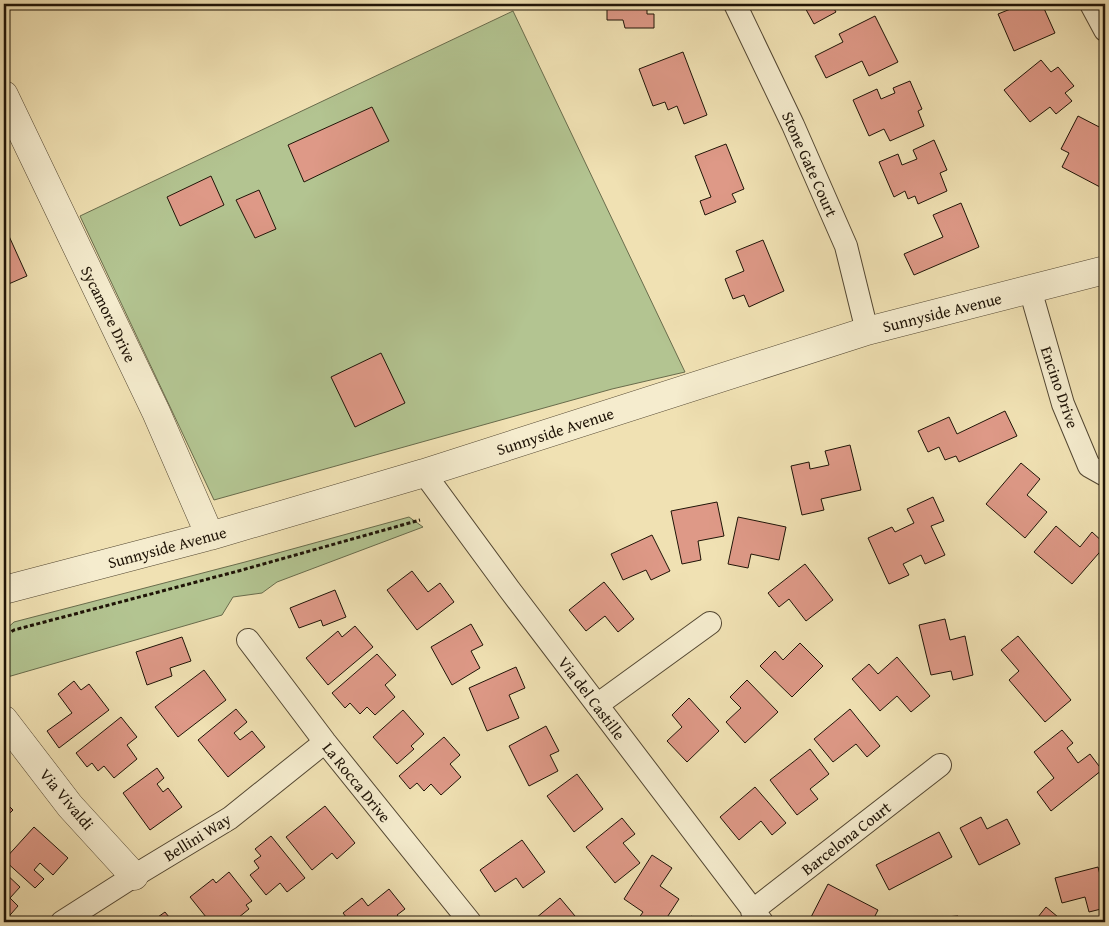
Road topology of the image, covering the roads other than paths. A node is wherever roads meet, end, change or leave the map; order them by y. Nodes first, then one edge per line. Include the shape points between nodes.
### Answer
1 (735, 4) edge
2 (1091, 4) edge
3 (1105, 30) edge
4 (4, 95) edge
5 (1105, 270) edge
6 (1030, 289) junction
7 (867, 331) junction
8 (424, 473) junction
9 (1105, 475) edge
10 (210, 536) junction
11 (4, 590) edge
12 (710, 623) dead end
13 (248, 640) dead end
14 (597, 705) junction
15 (4, 720) edge
16 (325, 742) junction
17 (940, 765) dead end
18 (134, 876) junction
19 (757, 916) edge
20 (62, 922) edge
21 (470, 922) edge

1 - 7 street, Stone Gate Court via 846,246
2 - 3 street
4 - 10 street, Sycamore Drive via 156,412
5 - 6 street, Sunnyside Avenue
6 - 7 street, Sunnyside Avenue
6 - 9 street, Encino Drive via 1063,404 1090,466
7 - 8 street, Sunnyside Avenue
8 - 10 street, Sunnyside Avenue
8 - 14 street, Via del Castille
10 - 11 street, Sunnyside Avenue
12 - 14 street
13 - 16 street, La Rocca Drive
14 - 19 street, Via del Castille
15 - 18 street, Via Vivaldi via 70,806
16 - 18 street, Bellini Way via 230,818
16 - 21 street, La Rocca Drive
17 - 19 street, Barcelona Court
18 - 20 street, Bellini Way

